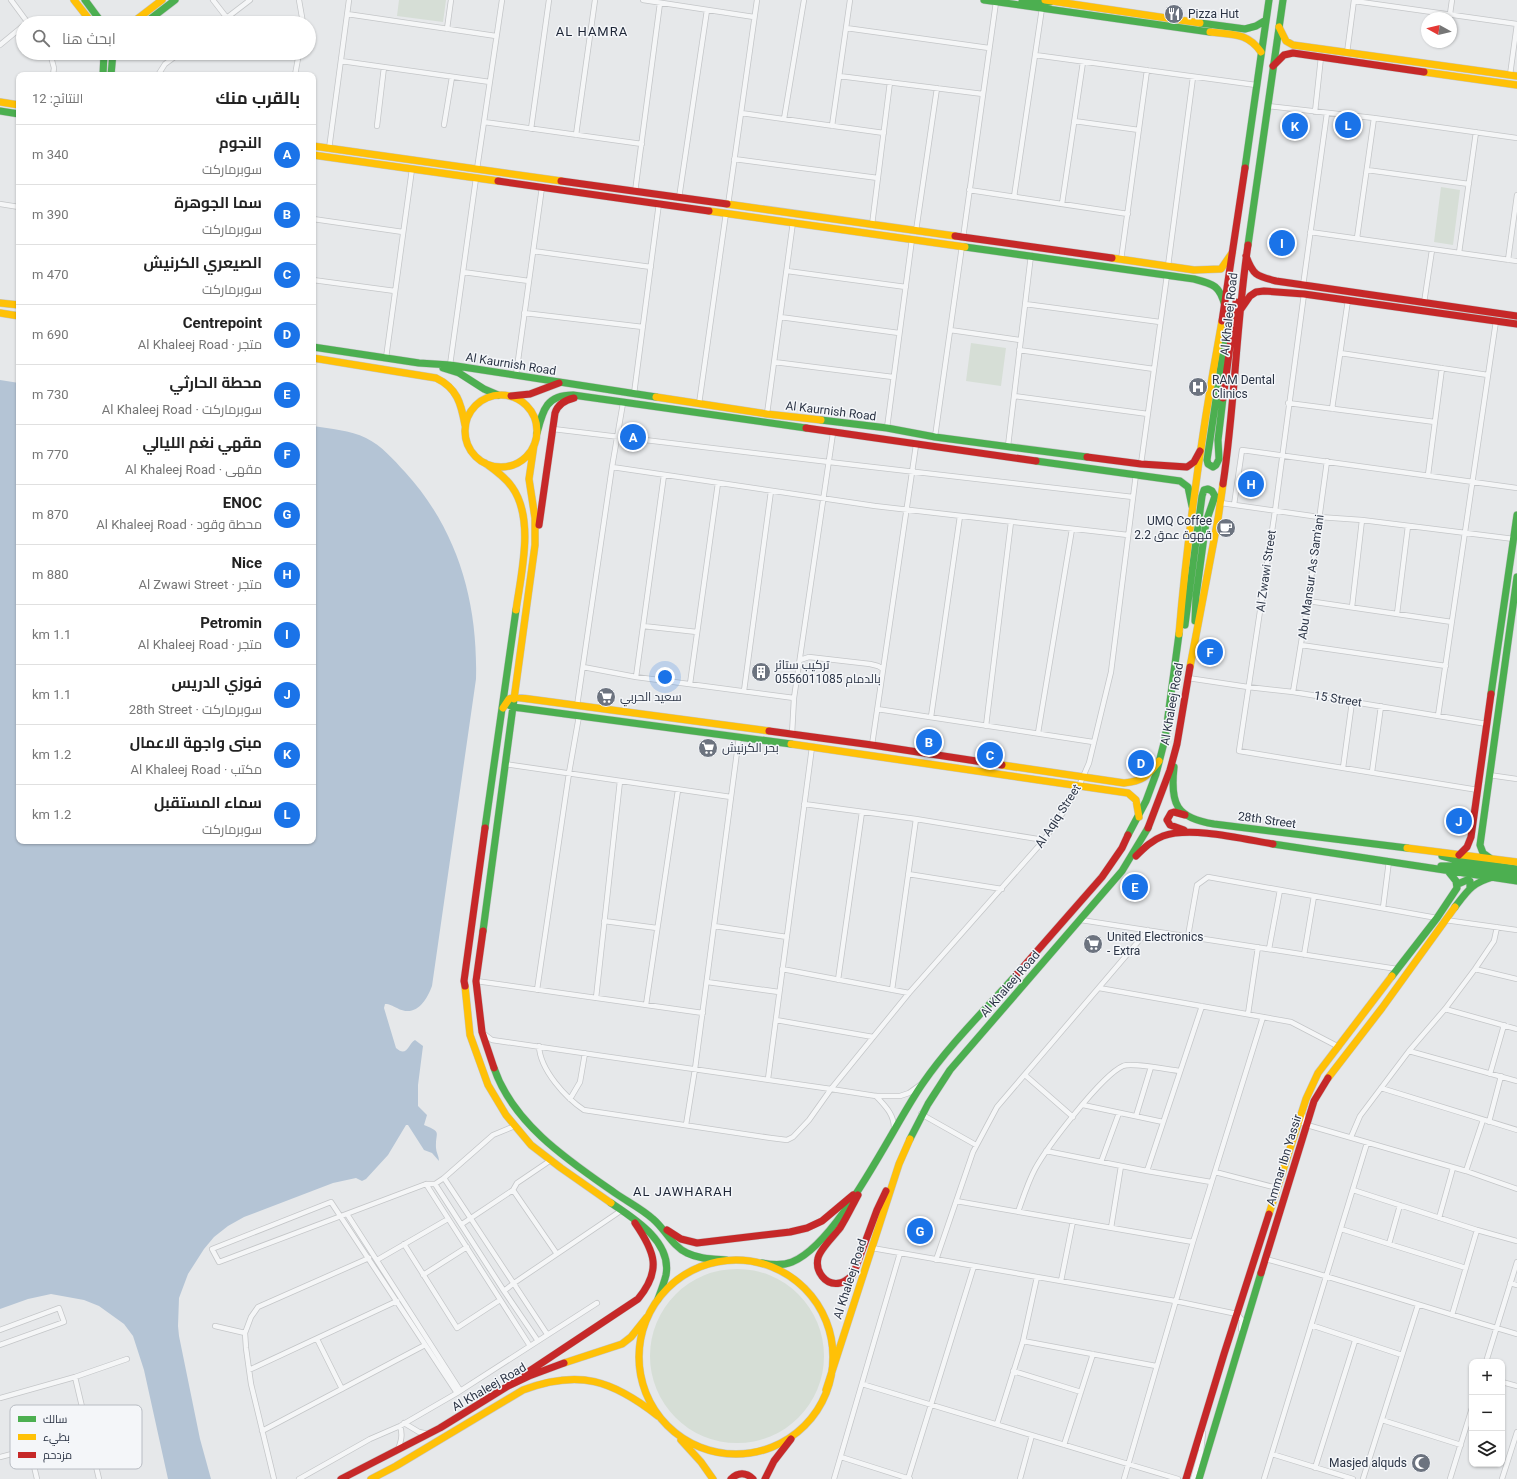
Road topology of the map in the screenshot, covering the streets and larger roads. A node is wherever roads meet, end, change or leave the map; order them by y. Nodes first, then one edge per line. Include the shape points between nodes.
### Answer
1 (11, 0) edge
2 (74, 0) edge
3 (85, 0) edge
4 (162, 0) edge
5 (175, 0) edge
6 (213, 0) edge
7 (250, 0) edge
8 (299, 0) edge
9 (349, 0) edge
10 (451, 0) edge
11 (502, 0) edge
12 (549, 0) edge
13 (595, 0) edge
14 (643, 0) edge
15 (757, 0) edge
16 (804, 0) edge
17 (850, 0) edge
18 (984, 0) edge
19 (1045, 0) edge
20 (1269, 0) edge
21 (1283, 0) edge
22 (1354, 0) edge
23 (1401, 0) edge
24 (1452, 0) edge
25 (1057, 1) edge
26 (996, 2) junction
27 (660, 3) junction
28 (1400, 7) junction
29 (1042, 8) junction
30 (707, 10) junction
31 (1436, 12) edge
32 (1450, 12) edge
33 (347, 14) junction
34 (1457, 15) edge
35 (21, 16) edge
36 (87, 16) edge
37 (99, 16) edge
38 (141, 16) edge
39 (154, 16) edge
40 (225, 16) edge
41 (230, 16) edge
42 (302, 16) edge
43 (754, 17) junction
44 (1266, 20) junction
45 (1517, 24) edge
46 (1279, 27) junction
47 (846, 28) junction
48 (447, 29) junction
49 (16, 32) edge
50 (496, 36) junction
51 (0, 45) edge
52 (989, 48) junction
53 (1316, 48) junction
54 (1261, 52) junction
55 (1347, 53) junction
56 (1035, 55) junction
57 (1310, 56) junction
58 (1321, 57) junction
59 (52, 60) edge
60 (104, 60) edge
61 (113, 60) edge
62 (114, 60) edge
63 (171, 60) edge
64 (298, 60) edge
65 (341, 61) junction
66 (1083, 62) junction
67 (113, 64) junction
68 (1273, 66) junction
69 (384, 67) junction
70 (1147, 70) junction
71 (54, 72) edge
72 (103, 72) edge
73 (112, 72) edge
74 (160, 72) edge
75 (296, 72) edge
76 (839, 76) junction
77 (1513, 76) edge
78 (452, 77) junction
79 (1194, 77) junction
80 (490, 82) junction
81 (890, 82) junction
82 (1256, 85) junction
83 (1517, 85) edge
84 (937, 88) junction
85 (983, 94) junction
86 (0, 102) edge
87 (16, 105) edge
88 (1268, 106) junction
89 (0, 111) edge
90 (1315, 112) junction
91 (741, 113) junction
92 (1327, 113) junction
93 (16, 114) edge
94 (1374, 118) junction
95 (784, 119) junction
96 (1074, 121) junction
97 (484, 122) junction
98 (444, 125) dead end
99 (377, 126) dead end
100 (832, 126) junction
101 (531, 129) junction
102 (1139, 130) junction
103 (1476, 132) junction
104 (884, 133) junction
105 (576, 135) junction
106 (1517, 138) edge
107 (642, 144) junction
108 (316, 148) edge
109 (329, 149) junction
110 (316, 155) edge
111 (734, 159) junction
112 (412, 169) junction
113 (477, 169) junction
114 (1367, 170) junction
115 (510, 174) junction
116 (476, 178) junction
117 (878, 178) junction
118 (1469, 184) junction
119 (542, 187) junction
120 (970, 190) junction
121 (635, 192) junction
122 (1517, 195) edge
123 (1014, 197) junction
124 (679, 198) junction
125 (659, 203) junction
126 (0, 204) edge
127 (728, 204) junction
128 (1062, 204) junction
129 (16, 207) edge
130 (773, 211) junction
131 (726, 213) junction
132 (1128, 214) junction
133 (316, 219) edge
134 (793, 222) junction
135 (872, 225) junction
136 (916, 231) junction
137 (403, 232) junction
138 (1310, 232) junction
139 (963, 238) junction
140 (1357, 238) junction
141 (912, 239) junction
142 (933, 242) junction
143 (962, 246) junction
144 (1432, 250) junction
145 (533, 251) junction
146 (1233, 251) junction
147 (1459, 253) junction
148 (1031, 256) junction
149 (1246, 256) junction
150 (1121, 260) junction
151 (1508, 260) junction
152 (1517, 261) edge
153 (1168, 266) junction
154 (651, 267) junction
155 (1207, 270) junction
156 (786, 271) junction
157 (1244, 271) junction
158 (463, 272) junction
159 (1167, 275) junction
160 (1265, 278) junction
161 (316, 280) edge
162 (529, 281) junction
163 (1205, 282) junction
164 (1303, 286) junction
165 (906, 287) junction
166 (1228, 287) junction
167 (395, 291) junction
168 (1264, 291) junction
169 (1304, 294) junction
170 (1348, 300) junction
171 (0, 303) edge
172 (1424, 303) junction
173 (1025, 304) junction
174 (16, 305) edge
175 (1225, 307) junction
176 (1240, 311) junction
177 (0, 313) edge
178 (524, 313) junction
179 (16, 316) edge
180 (1517, 316) edge
181 (780, 317) junction
182 (1517, 319) edge
183 (1496, 321) junction
184 (1160, 322) junction
185 (1517, 324) edge
186 (643, 327) junction
187 (950, 330) junction
188 (899, 333) junction
189 (1020, 340) junction
190 (316, 347) edge
191 (1019, 350) junction
192 (1340, 353) junction
193 (316, 358) edge
194 (386, 358) junction
195 (419, 362) junction
196 (774, 362) junction
197 (450, 365) junction
198 (1442, 368) junction
199 (1154, 369) junction
200 (516, 375) junction
201 (1488, 375) junction
202 (893, 377) junction
203 (565, 383) junction
204 (634, 394) junction
205 (500, 395) junction
206 (508, 396) junction
207 (1014, 396) junction
208 (583, 397) junction
209 (623, 403) junction
210 (1288, 403) junction
211 (699, 404) junction
212 (1332, 409) junction
213 (767, 414) junction
214 (1148, 414) junction
215 (1435, 422) junction
216 (887, 428) junction
217 (553, 429) junction
218 (466, 430) junction
219 (537, 433) junction
220 (833, 433) junction
221 (617, 436) junction
222 (935, 437) junction
223 (960, 440) junction
224 (534, 445) junction
225 (916, 445) junction
226 (1008, 446) junction
227 (1201, 449) junction
228 (1281, 455) junction
229 (1327, 461) junction
230 (829, 462) junction
231 (485, 463) junction
232 (1141, 464) junction
233 (612, 467) junction
234 (1103, 470) junction
235 (912, 471) junction
236 (1136, 474) junction
237 (664, 475) junction
238 (1428, 475) junction
239 (1472, 482) junction
240 (718, 483) junction
241 (1517, 488) edge
242 (771, 491) junction
243 (1133, 497) junction
244 (824, 498) junction
245 (1221, 503) junction
246 (1234, 505) junction
247 (906, 509) junction
248 (1192, 510) junction
249 (1275, 511) junction
250 (1517, 515) edge
251 (960, 516) junction
252 (1319, 517) junction
253 (1362, 520) junction
254 (1011, 522) junction
255 (1408, 526) junction
256 (1072, 529) junction
257 (1465, 534) junction
258 (1128, 535) junction
259 (1514, 539) junction
260 (535, 545) junction
261 (1517, 577) edge
262 (1308, 601) junction
263 (1352, 608) junction
264 (1397, 614) junction
265 (1452, 622) junction
266 (643, 626) junction
267 (697, 632) junction
268 (1194, 643) junction
269 (1301, 645) junction
270 (800, 660) junction
271 (1446, 666) junction
272 (582, 667) junction
273 (1175, 667) junction
274 (883, 669) junction
275 (636, 677) junction
276 (1188, 678) junction
277 (690, 684) junction
278 (1248, 687) junction
279 (744, 691) junction
280 (504, 692) junction
281 (1293, 692) junction
282 (514, 697) junction
283 (794, 698) junction
284 (507, 701) junction
285 (1352, 702) junction
286 (577, 706) junction
287 (1381, 706) junction
288 (513, 707) junction
289 (877, 709) junction
290 (502, 710) junction
291 (579, 716) junction
292 (1438, 716) junction
293 (931, 717) junction
294 (1487, 724) junction
295 (986, 726) junction
296 (1038, 733) junction
297 (792, 734) junction
298 (739, 737) junction
299 (1093, 742) junction
300 (1177, 744) junction
301 (872, 745) junction
302 (812, 747) junction
303 (1161, 758) junction
304 (505, 764) junction
305 (1343, 768) junction
306 (1372, 772) junction
307 (569, 773) junction
308 (1489, 775) junction
309 (1082, 778) junction
310 (1517, 779) edge
311 (620, 781) junction
312 (1124, 783) junction
313 (1079, 786) junction
314 (678, 790) junction
315 (1478, 790) junction
316 (1128, 793) junction
317 (731, 797) junction
318 (804, 804) junction
319 (862, 812) junction
320 (1185, 816) junction
321 (1139, 817) junction
322 (916, 819) junction
323 (1195, 832) junction
324 (1044, 840) junction
325 (1470, 842) junction
326 (1480, 845) junction
327 (1422, 850) junction
328 (1459, 855) junction
329 (1490, 858) junction
330 (1389, 861) junction
331 (1517, 862) edge
332 (1411, 865) junction
333 (1517, 869) edge
334 (1122, 871) junction
335 (1448, 871) junction
336 (908, 874) junction
337 (1517, 875) edge
338 (1493, 877) junction
339 (1517, 881) edge
340 (1458, 884) junction
341 (1470, 888) junction
342 (1002, 889) junction
343 (1280, 890) junction
344 (1314, 896) junction
345 (1383, 908) junction
346 (1437, 918) junction
347 (1081, 920) junction
348 (1445, 920) junction
349 (604, 921) junction
350 (714, 926) junction
351 (1497, 927) junction
352 (657, 928) junction
353 (1148, 930) junction
354 (1517, 930) edge
355 (1188, 936) junction
356 (787, 937) junction
357 (1258, 948) junction
358 (1269, 949) junction
359 (1304, 955) junction
360 (782, 969) junction
361 (1397, 969) junction
362 (1475, 969) junction
363 (838, 980) junction
364 (1517, 980) edge
365 (476, 981) junction
366 (707, 982) junction
367 (1099, 988) junction
368 (537, 990) junction
369 (892, 990) junction
370 (779, 992) junction
371 (909, 994) junction
372 (596, 998) junction
373 (646, 1005) junction
374 (1202, 1006) junction
375 (1445, 1009) junction
376 (703, 1013) junction
377 (1248, 1014) junction
378 (1263, 1017) junction
379 (776, 1020) junction
380 (1504, 1025) junction
381 (1517, 1029) edge
382 (482, 1032) junction
383 (873, 1038) junction
384 (539, 1046) junction
385 (1339, 1047) junction
386 (1409, 1051) junction
387 (585, 1053) junction
388 (1151, 1067) junction
389 (695, 1069) junction
390 (1180, 1071) junction
391 (1490, 1074) junction
392 (1025, 1075) junction
393 (1501, 1076) junction
394 (768, 1079) junction
395 (1517, 1081) edge
396 (923, 1082) junction
397 (1381, 1088) junction
398 (831, 1089) junction
399 (1308, 1095) junction
400 (876, 1096) junction
401 (893, 1096) junction
402 (570, 1099) junction
403 (1083, 1105) junction
404 (885, 1106) junction
405 (1119, 1113) junction
406 (921, 1114) junction
407 (1136, 1116) junction
408 (1073, 1117) junction
409 (1483, 1120) junction
410 (1163, 1122) junction
411 (1489, 1122) junction
412 (686, 1125) junction
413 (1307, 1125) junction
414 (515, 1126) junction
415 (894, 1130) junction
416 (1517, 1130) edge
417 (1351, 1137) junction
418 (1367, 1143) junction
419 (976, 1145) junction
420 (1046, 1152) junction
421 (552, 1160) junction
422 (875, 1161) junction
423 (1101, 1162) junction
424 (899, 1164) junction
425 (1122, 1166) junction
426 (1453, 1168) junction
427 (1147, 1171) junction
428 (1466, 1171) junction
429 (1215, 1172) junction
430 (444, 1178) junction
431 (596, 1180) junction
432 (1212, 1182) junction
433 (426, 1184) junction
434 (435, 1184) junction
435 (584, 1184) junction
436 (1277, 1188) junction
437 (1517, 1189) edge
438 (513, 1190) junction
439 (1353, 1190) junction
440 (856, 1192) junction
441 (956, 1201) junction
442 (1400, 1205) junction
443 (622, 1210) junction
444 (1018, 1212) junction
445 (347, 1214) junction
446 (629, 1215) junction
447 (341, 1216) junction
448 (471, 1218) junction
449 (1439, 1218) junction
450 (448, 1219) junction
451 (1072, 1221) junction
452 (462, 1224) junction
453 (659, 1225) junction
454 (1111, 1228) junction
455 (1341, 1229) junction
456 (1477, 1230) junction
457 (1517, 1241) edge
458 (1193, 1242) junction
459 (404, 1244) junction
460 (1389, 1244) junction
461 (466, 1248) junction
462 (872, 1248) junction
463 (900, 1253) junction
464 (557, 1254) junction
465 (369, 1258) junction
466 (1266, 1259) junction
467 (377, 1260) junction
468 (726, 1260) junction
469 (936, 1260) junction
470 (1517, 1262) edge
471 (762, 1263) junction
472 (974, 1266) junction
473 (1466, 1268) junction
474 (424, 1275) junction
475 (1327, 1275) junction
476 (1037, 1277) junction
477 (1061, 1281) junction
478 (514, 1283) junction
479 (1510, 1283) junction
480 (1517, 1285) edge
481 (504, 1291) junction
482 (658, 1299) junction
483 (500, 1300) junction
484 (397, 1301) junction
485 (1175, 1301) junction
486 (597, 1303) dead end
487 (1418, 1305) junction
488 (1238, 1314) junction
489 (1452, 1315) junction
490 (647, 1317) junction
491 (1311, 1325) junction
492 (215, 1326) dead end
493 (1497, 1328) junction
494 (0, 1330) edge
495 (245, 1333) junction
496 (547, 1334) junction
497 (1517, 1334) edge
498 (317, 1339) junction
499 (538, 1341) junction
500 (1023, 1341) junction
501 (1356, 1341) junction
502 (0, 1345) edge
503 (425, 1345) junction
504 (530, 1346) junction
505 (1093, 1354) junction
506 (1402, 1355) junction
507 (1236, 1358) junction
508 (126, 1359) dead end
509 (1487, 1359) edge
510 (1156, 1366) junction
511 (249, 1370) junction
512 (1013, 1371) junction
513 (75, 1377) junction
514 (514, 1382) junction
515 (1505, 1383) edge
516 (862, 1384) junction
517 (1517, 1386) edge
518 (342, 1389) junction
519 (826, 1390) junction
520 (459, 1392) junction
521 (1081, 1392) junction
522 (0, 1398) edge
523 (930, 1404) junction
524 (81, 1405) edge
525 (658, 1416) junction
526 (1204, 1417) junction
527 (1469, 1418) edge
528 (1382, 1420) junction
529 (402, 1424) junction
530 (997, 1424) junction
531 (803, 1427) junction
532 (262, 1431) junction
533 (1517, 1432) edge
534 (430, 1434) junction
535 (676, 1434) junction
536 (1032, 1435) junction
537 (1064, 1445) junction
538 (1461, 1445) junction
539 (398, 1452) junction
540 (10, 1454) edge
541 (1272, 1454) junction
542 (0, 1457) edge
543 (841, 1457) junction
544 (1128, 1464) junction
545 (1315, 1468) junction
546 (35, 1469) edge
547 (97, 1469) edge
548 (37, 1479) edge
549 (99, 1479) edge
550 (274, 1479) edge
551 (299, 1479) edge
552 (341, 1479) edge
553 (371, 1479) edge
554 (713, 1479) edge
555 (731, 1479) edge
556 (753, 1479) edge
557 (765, 1479) edge
558 (834, 1479) edge
559 (909, 1479) edge
560 (1020, 1479) edge
561 (1124, 1479) edge
562 (1178, 1479) edge
563 (1186, 1479) edge
564 (1193, 1479) edge
565 (1199, 1479) edge
566 (1264, 1479) edge
567 (1352, 1479) edge
568 (1363, 1479) edge
569 (1450, 1479) edge
570 (1502, 1479) edge

1 - 35 street
2 - 36 street
3 - 37 street
4 - 38 street
5 - 39 street
6 - 40 street
7 - 41 street
8 - 42 street
9 - 33 street
10 - 48 street
11 - 50 street
12 - 101 street
13 - 105 street
14 - 27 street
15 - 43 street
16 - 95 street
17 - 47 street
18 - 26 street
19 - 25 street
20 - 44 street, Al Khaleej Road
21 - 46 street, Al Khaleej Road
22 - 28 street
22 - 55 street
23 - 28 street
24 - 32 street
25 - 26 street
25 - 44 street via 1245,28 1259,26
26 - 29 street
26 - 52 street
27 - 30 street
27 - 107 street
28 - 31 street
29 - 54 street via 1245,37 1256,44
29 - 56 street
30 - 43 street
30 - 124 street
33 - 48 street
33 - 65 street
34 - 45 street
43 - 91 street
44 - 54 street, Al Khaleej Road
45 - 77 street
46 - 53 street via 1289,43
46 - 68 street, Al Khaleej Road
47 - 52 street
47 - 76 street
48 - 50 street
49 - 51 street
50 - 80 street
52 - 85 street
53 - 55 street
53 - 57 street
54 - 82 street, Al Khaleej Road
55 - 77 street
56 - 66 street
56 - 123 street
57 - 58 street
57 - 68 street via 1293,52 1284,53
58 - 83 street
58 - 90 street
59 - 71 street
60 - 72 street
61 - 67 street
62 - 67 street
63 - 74 street
64 - 75 street
65 - 69 street
65 - 109 street
66 - 70 street
66 - 96 street
67 - 73 street
68 - 88 street, Al Khaleej Road
69 - 78 street
69 - 99 street
70 - 79 street
70 - 102 street
76 - 81 street
76 - 100 street
78 - 80 street
78 - 98 street
79 - 82 street
79 - 153 street
80 - 97 street
81 - 84 street
81 - 104 street
82 - 146 street, Al Khaleej Road
84 - 85 street
84 - 136 street
85 - 120 street
86 - 87 street
88 - 90 street
88 - 149 street, Al Khaleej Road
89 - 93 street
90 - 92 street
91 - 95 street
91 - 111 street
92 - 94 street
92 - 138 street
94 - 103 street
94 - 114 street
95 - 100 street
96 - 102 street
96 - 128 street
97 - 101 street
97 - 113 street
100 - 104 street
101 - 105 street
102 - 132 street
103 - 106 street
103 - 118 street
104 - 117 street
105 - 107 street
107 - 121 street
108 - 109 street
109 - 113 street
110 - 112 street
111 - 117 street
111 - 127 street
112 - 116 street
112 - 137 street
113 - 115 street
114 - 118 street
114 - 140 street
115 - 116 street
115 - 121 street
116 - 119 street
116 - 158 street
117 - 135 street
118 - 147 street
119 - 125 street
119 - 145 street
120 - 123 street
120 - 139 street
121 - 124 street
122 - 151 street
123 - 128 street
124 - 127 street
125 - 131 street
125 - 154 street
126 - 129 street
127 - 130 street
128 - 132 street
130 - 131 street
130 - 135 street
131 - 134 street
131 - 211 street
132 - 150 street
133 - 137 street
134 - 141 street
134 - 156 street
135 - 136 street
136 - 139 street
137 - 167 street
138 - 140 street
138 - 164 street
139 - 142 street
139 - 150 street
140 - 144 street
141 - 142 street
141 - 165 street
142 - 143 street
143 - 148 street
143 - 187 street
144 - 147 street
144 - 172 street
145 - 154 street
145 - 162 street
146 - 155 street via 1224,266 1218,270
146 - 166 street, Al Khaleej Road
147 - 151 street
148 - 159 street
148 - 173 street
149 - 157 street, Al Khaleej Road
149 - 160 street via 1252,271
150 - 153 street
151 - 152 street
153 - 155 street
154 - 186 street
155 - 163 street via 1213,271 1215,277 1212,282
156 - 165 street
156 - 181 street
157 - 166 street via 1229,350 1218,440 1219,462 1213,467 1207,460 1228,318
157 - 176 street, Al Khaleej Road
158 - 162 street
158 - 197 street
159 - 163 street
159 - 184 street
160 - 164 street
160 - 168 street via 1258,284
161 - 167 street
162 - 178 street
163 - 175 street via 1220,289
164 - 172 street
165 - 188 street
166 - 175 street, Al Khaleej Road
167 - 194 street
168 - 169 street
168 - 176 street via 1254,292 1249,296
169 - 170 street
169 - 210 street, Al Zwawi Street
170 - 183 street
170 - 192 street
171 - 174 street
172 - 180 street
173 - 184 street
173 - 189 street
175 - 227 street, Al Khaleej Road
176 - 245 street, Al Khaleej Road via 1231,424
177 - 179 street
178 - 186 street
178 - 200 street
181 - 188 street
181 - 196 street
182 - 183 street via 1500,317
183 - 185 street
183 - 201 street
184 - 199 street
186 - 204 street
187 - 189 street
187 - 222 street
188 - 202 street
189 - 191 street
190 - 194 street
191 - 199 street
191 - 207 street
192 - 198 street
192 - 212 street
193 - 218 street via 436,377 451,387 458,396
194 - 195 street
195 - 197 street, Al Kaurnish Road
195 - 205 street via 459,373 484,389
196 - 202 street
196 - 213 street
197 - 200 street, Al Kaurnish Road
198 - 201 street
198 - 215 street
199 - 214 street
200 - 203 street, Al Kaurnish Road
201 - 239 street
202 - 216 street
203 - 204 street, Al Kaurnish Road
203 - 206 street via 550,385 530,394
204 - 211 street, Al Kaurnish Road
205 - 206 street
205 - 218 street via 480,402 468,419
206 - 219 street via 525,405 532,413
207 - 214 street
207 - 226 street
208 - 209 street, Al Kaurnish Road
208 - 217 street via 568,399 561,403 555,414
208 - 219 street, Al Kaurnish Road via 563,395 551,400 543,412
209 - 220 street, Al Kaurnish Road
209 - 221 street
210 - 212 street
210 - 228 street, Al Zwawi Street
211 - 213 street, Al Kaurnish Road
212 - 215 street
213 - 216 street, Al Kaurnish Road
214 - 232 street
215 - 238 street
216 - 222 street, Al Kaurnish Road
217 - 221 street
217 - 260 street
218 - 231 street via 470,449
219 - 224 street
220 - 225 street, Al Kaurnish Road
220 - 230 street
221 - 230 street
221 - 233 street
222 - 223 street, Al Kaurnish Road
223 - 225 street via 920,438 917,439
223 - 226 street, Al Kaurnish Road
224 - 231 street via 519,463 508,467 496,467
224 - 260 street via 528,479 535,518
225 - 234 street, Al Kaurnish Road
225 - 235 street
226 - 232 street, Al Kaurnish Road
227 - 232 street, Al Kaurnish Road via 1194,462 1187,468
227 - 248 street, Al Khaleej Road
228 - 229 street
228 - 246 street via 1242,450
228 - 249 street, Al Zwawi Street
229 - 238 street
229 - 252 street, Abu Mansur As Sam'ani
230 - 235 street
230 - 244 street
231 - 280 street via 506,479 515,490 524,522 525,545
232 - 234 street via 1137,469
233 - 237 street
233 - 272 street
234 - 236 street, Al Kaurnish Road
235 - 243 street
235 - 247 street
236 - 243 street, Al Aqiq Street
236 - 248 street, Al Kaurnish Road via 1183,482 1189,490
237 - 240 street
237 - 266 street
238 - 239 street
239 - 241 street
239 - 257 street
240 - 242 street
240 - 267 street
242 - 244 street
242 - 279 street
243 - 258 street, Al Aqiq Street
244 - 247 street
244 - 270 street
245 - 246 street
245 - 268 street, Al Khaleej Road
246 - 249 street
247 - 251 street
247 - 274 street
248 - 273 street, Al Khaleej Road
249 - 252 street
249 - 278 street, Al Zwawi Street
250 - 259 street
251 - 254 street
251 - 293 street
252 - 253 street
252 - 262 street, Abu Mansur As Sam'ani
253 - 255 street
253 - 263 street
254 - 256 street
254 - 295 street
255 - 257 street
255 - 264 street
256 - 258 street
256 - 296 street
257 - 259 street
257 - 265 street
258 - 299 street, Al Aqiq Street via 1111,672
259 - 294 street
260 - 282 street
261 - 308 street
262 - 263 street
262 - 269 street, Abu Mansur As Sam'ani
263 - 264 street
264 - 265 street
265 - 271 street
266 - 267 street
266 - 275 street
267 - 277 street
268 - 273 street via 1196,596 1208,516 1215,496 1208,489 1202,494 1184,630
268 - 276 street, Al Khaleej Road
269 - 271 street
269 - 281 street, Abu Mansur As Sam'ani
270 - 274 street via 809,656 870,664
270 - 283 street
271 - 292 street
272 - 275 street
272 - 286 street
273 - 303 street, Al Khaleej Road
274 - 289 street
275 - 277 street
276 - 278 street, 15 Street
276 - 300 street, Al Khaleej Road
277 - 279 street
278 - 281 street, 15 Street
278 - 305 street, Al Zwawi Street via 1239,751
279 - 283 street
280 - 284 street
280 - 290 street
281 - 285 street, 15 Street
282 - 284 street
282 - 286 street
282 - 288 street
283 - 297 street
284 - 288 street
284 - 290 street
285 - 287 street, 15 Street
285 - 305 street
286 - 297 street
287 - 292 street, 15 Street
287 - 306 street
288 - 291 street
288 - 304 street
289 - 293 street
289 - 301 street
290 - 414 street via 464,981 470,1035 478,1058 488,1085
291 - 298 street
291 - 307 street
292 - 294 street, 15 Street
293 - 295 street
294 - 315 street
295 - 296 street
296 - 299 street
297 - 301 street
298 - 302 street
298 - 317 street
299 - 309 street, Al Aqiq Street via 1089,763
300 - 320 street via 1172,795
300 - 334 street, Al Khaleej Road via 1149,827
301 - 309 street
302 - 313 street
302 - 318 street
303 - 312 street via 1145,778
303 - 321 street, Al Khaleej Road
304 - 307 street
304 - 365 street
305 - 306 street
306 - 315 street
307 - 311 street
307 - 368 street
308 - 310 street
308 - 326 street
309 - 312 street
309 - 313 street, Al Aqiq Street
311 - 314 street
311 - 349 street
312 - 316 street via 1135,788 1133,792
313 - 316 street
313 - 324 street, Al Aqiq Street
314 - 317 street
314 - 352 street
315 - 325 street
316 - 321 street via 1137,802
317 - 350 street
318 - 319 street
318 - 356 street
319 - 322 street
319 - 363 street
320 - 323 street via 1171,813 1168,822 1172,827
320 - 327 street, 28th Street via 1199,821 1279,833
321 - 396 street, Al Khaleej Road via 1102,877
322 - 324 street
322 - 336 street
323 - 330 street, 28th Street
323 - 334 street, 28th Street via 1171,833 1158,838 1144,847
324 - 342 street, Al Aqiq Street
325 - 326 street via 1473,848
325 - 328 street
326 - 329 street via 1481,851
327 - 328 street, 28th Street
327 - 333 street, 28th Street via 1457,860
328 - 329 street, 28th Street
329 - 331 street, 28th Street
330 - 332 street, 28th Street
330 - 345 street
332 - 335 street, 28th Street
332 - 337 street, 28th Street via 1456,866
334 - 347 street, Al Khaleej Road
335 - 338 street, 28th Street
335 - 340 street
336 - 342 street
336 - 369 street
338 - 339 street, 28th Street
338 - 341 street via 1479,881
340 - 341 street via 1470,881
340 - 346 street, Ammar Ibn Yassir via 1458,888
341 - 348 street, Ammar Ibn Yassir
342 - 371 street, Al Aqiq Street
343 - 344 street
343 - 355 street via 1208,877 1197,885
343 - 358 street
344 - 345 street
344 - 359 street
345 - 346 street
346 - 361 street, Ammar Ibn Yassir
347 - 353 street
347 - 406 street, Al Khaleej Road via 950,1070
348 - 351 street
348 - 413 street, Ammar Ibn Yassir via 1382,1008 1333,1070 1314,1101
349 - 352 street
349 - 372 street
350 - 356 street
350 - 366 street
351 - 354 street
351 - 362 street via 1494,941
352 - 373 street
353 - 355 street
353 - 367 street
355 - 357 street
356 - 360 street
357 - 358 street
357 - 377 street
358 - 359 street
359 - 361 street
360 - 363 street
360 - 370 street
361 - 385 street, Ammar Ibn Yassir
362 - 364 street
362 - 375 street
363 - 369 street
365 - 368 street
365 - 382 street
366 - 370 street
366 - 376 street
367 - 374 street
367 - 392 street
368 - 372 street
369 - 371 street
370 - 379 street
371 - 383 street, Al Aqiq Street
372 - 373 street
373 - 376 street
374 - 377 street
374 - 390 street
375 - 380 street
375 - 386 street
376 - 389 street
377 - 378 street
378 - 385 street via 1291,1022
378 - 429 street
379 - 383 street
379 - 394 street
380 - 381 street
380 - 391 street
382 - 384 street via 492,1040
382 - 431 street via 498,1080 515,1108 539,1136
383 - 398 street, Al Aqiq Street
384 - 387 street
384 - 402 street via 539,1054 544,1064
385 - 399 street, Ammar Ibn Yassir via 1318,1073
386 - 391 street
386 - 397 street
387 - 389 street
387 - 402 street via 580,1082
388 - 390 street
388 - 403 street via 1125,1065 1111,1073
388 - 407 street
389 - 394 street
389 - 412 street
390 - 410 street
391 - 393 street
392 - 408 street
392 - 419 street via 997,1106
393 - 395 street
393 - 411 street
394 - 398 street
396 - 401 street via 905,1095
396 - 415 street, Al Khaleej Road
397 - 409 street
397 - 417 street via 1360,1116
398 - 400 street
398 - 412 street, Al Aqiq Street via 808,1120 787,1140
399 - 413 street via 1302,1119
399 - 436 street, Ammar Ibn Yassir
400 - 401 street
400 - 404 street
401 - 404 street via 888,1099
402 - 412 street via 584,1110
403 - 405 street
403 - 408 street
404 - 415 street via 892,1114
405 - 407 street
405 - 423 street
406 - 419 street
406 - 424 street, Al Khaleej Road
407 - 410 street
408 - 420 street
409 - 411 street
409 - 428 street
410 - 427 street
411 - 416 street
413 - 417 street
413 - 466 street, Ammar Ibn Yassir
414 - 421 street via 531,1144
414 - 430 street via 493,1135
415 - 422 street, Al Khaleej Road
417 - 418 street
418 - 426 street
418 - 439 street
419 - 441 street
420 - 423 street
420 - 444 street via 1034,1170
421 - 435 street
421 - 438 street via 517,1183
422 - 424 street via 849,1213 818,1256 818,1272 830,1282 840,1283 853,1275 877,1210
422 - 440 street, Al Khaleej Road
423 - 425 street
424 - 462 street, Al Khaleej Road
425 - 427 street
425 - 454 street
426 - 428 street
426 - 449 street
427 - 432 street
428 - 437 street
429 - 432 street
429 - 436 street
430 - 434 street
430 - 448 street
431 - 435 street via 596,1185
431 - 453 street
432 - 458 street
433 - 434 street
433 - 445 street
433 - 450 street
434 - 452 street
435 - 443 street
436 - 488 street, Ammar Ibn Yassir
438 - 448 street
438 - 464 street
439 - 442 street
439 - 455 street
440 - 453 street via 822,1221 790,1232 697,1243 681,1239
440 - 471 street, Al Khaleej Road via 828,1230 803,1256 779,1265
441 - 444 street
441 - 469 street
442 - 449 street
442 - 460 street
443 - 446 street
443 - 464 street
444 - 451 street
445 - 447 street
445 - 467 street
446 - 482 street via 653,1236 664,1251 667,1268
446 - 514 street via 646,1238 653,1253 652,1276 647,1289 638,1299
447 - 447 street via 219,1262 212,1249 331,1202
447 - 465 street
448 - 452 street
448 - 478 street
449 - 456 street
450 - 459 street
450 - 461 street
451 - 454 street
451 - 477 street
452 - 481 street
453 - 468 street via 686,1253 699,1258
454 - 458 street
455 - 460 street
455 - 475 street
456 - 457 street
456 - 473 street
458 - 485 street
459 - 467 street
459 - 474 street
460 - 473 street
461 - 474 street
461 - 483 street
462 - 463 street
462 - 519 street, Al Khaleej Road
463 - 469 street
463 - 516 street
464 - 478 street
465 - 484 street
465 - 495 street via 258,1307 250,1317
466 - 475 street
466 - 507 street, Ammar Ibn Yassir
467 - 520 street
468 - 471 street
468 - 482 street via 687,1273
469 - 472 street
470 - 479 street
471 - 519 street via 797,1282 822,1312 832,1349 832,1364
472 - 476 street
472 - 523 street
473 - 489 street
474 - 483 street via 457,1328
475 - 487 street
475 - 491 street
476 - 477 street
476 - 500 street
477 - 485 street
478 - 481 street
478 - 496 street
479 - 480 street
479 - 493 street
481 - 499 street
482 - 490 street
483 - 504 street
484 - 498 street
484 - 503 street
485 - 488 street
485 - 510 street
486 - 496 street
487 - 489 street
487 - 506 street
488 - 507 street via 1242,1320
488 - 526 street, Ammar Ibn Yassir
489 - 493 street
490 - 514 street, Al Khaleej Road via 631,1338 622,1344 542,1369
490 - 525 street via 640,1342 639,1368 646,1393
491 - 501 street
491 - 541 street
492 - 495 street
493 - 497 street
493 - 509 street
494 - 502 street via 59,1308 64,1322
495 - 511 street
496 - 499 street
498 - 511 street
498 - 518 street
499 - 504 street
500 - 505 street
500 - 512 street
501 - 506 street
501 - 545 street
503 - 518 street
503 - 520 street
504 - 520 street
505 - 510 street
505 - 521 street
506 - 528 street
507 - 565 street, Ammar Ibn Yassir
508 - 513 street
510 - 544 street
511 - 532 street
512 - 521 street
512 - 530 street
513 - 522 street
513 - 524 street
514 - 534 street, Al Khaleej Road
515 - 517 street
516 - 523 street
516 - 543 street
518 - 532 street
519 - 531 street via 820,1404
520 - 529 street
521 - 537 street
523 - 530 street
523 - 559 street
525 - 535 street
525 - 553 street via 638,1399 611,1385 583,1379 551,1380 523,1390
526 - 563 street, Ammar Ibn Yassir
526 - 564 street via 1201,1451
527 - 538 street
528 - 538 street
528 - 568 street
529 - 534 street
529 - 539 street
529 - 551 street
530 - 536 street
531 - 535 street via 773,1447 738,1454 704,1449
531 - 557 street via 780,1452
532 - 550 street
533 - 570 street
534 - 539 street, Al Khaleej Road
535 - 554 street
536 - 537 street
536 - 560 street
537 - 544 street
538 - 569 street
539 - 552 street, Al Khaleej Road
540 - 542 street
541 - 545 street
541 - 566 street
543 - 558 street
543 - 559 street
544 - 561 street
544 - 562 street
545 - 567 street
546 - 548 street
547 - 549 street
555 - 556 street via 742,1473

